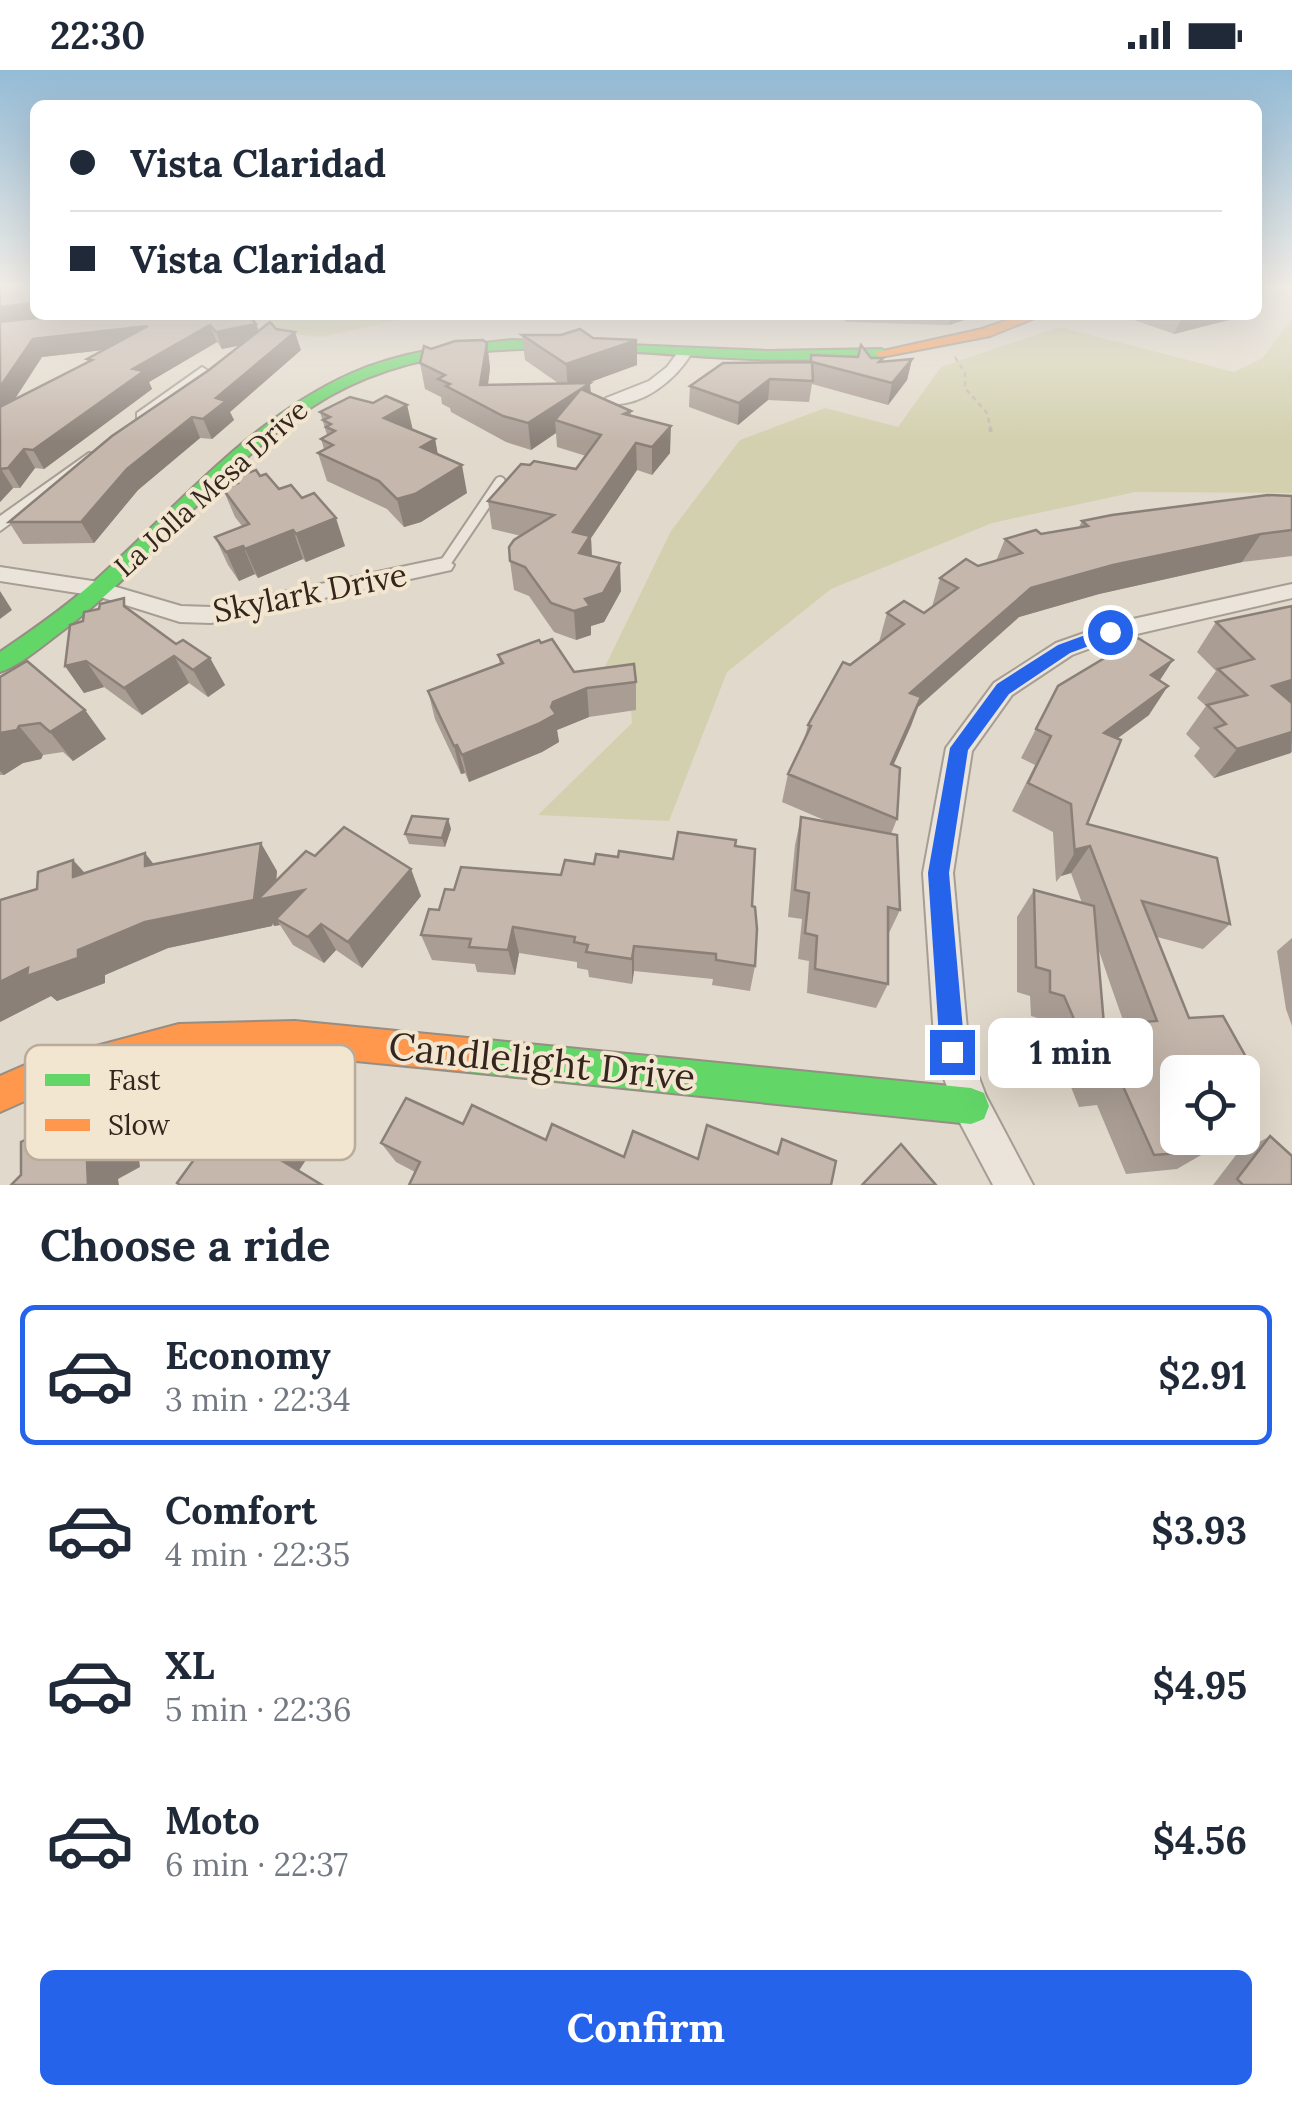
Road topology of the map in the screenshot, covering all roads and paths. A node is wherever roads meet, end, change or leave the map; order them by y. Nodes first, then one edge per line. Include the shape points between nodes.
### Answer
1 (966, 338) edge
2 (948, 344) junction
3 (686, 352) junction
4 (202, 372) edge
5 (612, 401) edge
6 (992, 432) dead end
7 (500, 482) edge
8 (0, 524) edge
9 (444, 566) joint
10 (0, 574) edge
11 (99, 590) junction
12 (1292, 591) edge
13 (0, 663) edge
14 (161, 1045) edge
15 (25, 1083) edge
16 (0, 1094) edge
17 (970, 1106) junction
18 (1014, 1185) edge

1 - 2 street, La Jolla Mesa Drive
2 - 3 street, La Jolla Mesa Drive via 820,358
2 - 6 path via 965,373 964,388 987,413
3 - 5 street via 676,370 645,392
3 - 11 street, La Jolla Mesa Drive via 534,342 471,345 353,376 293,410
4 - 8 street
7 - 9 lane
9 - 11 street, Skylark Drive via 211,616 180,614
10 - 11 street, Skylark Drive
11 - 13 street, La Jolla Mesa Drive
12 - 17 street via 1110,632 1064,649 1003,689 959,748 938,873 952,1052
14 - 17 street, Candlelight Drive via 295,1038
15 - 16 street, Candlelight Drive
17 - 18 street

